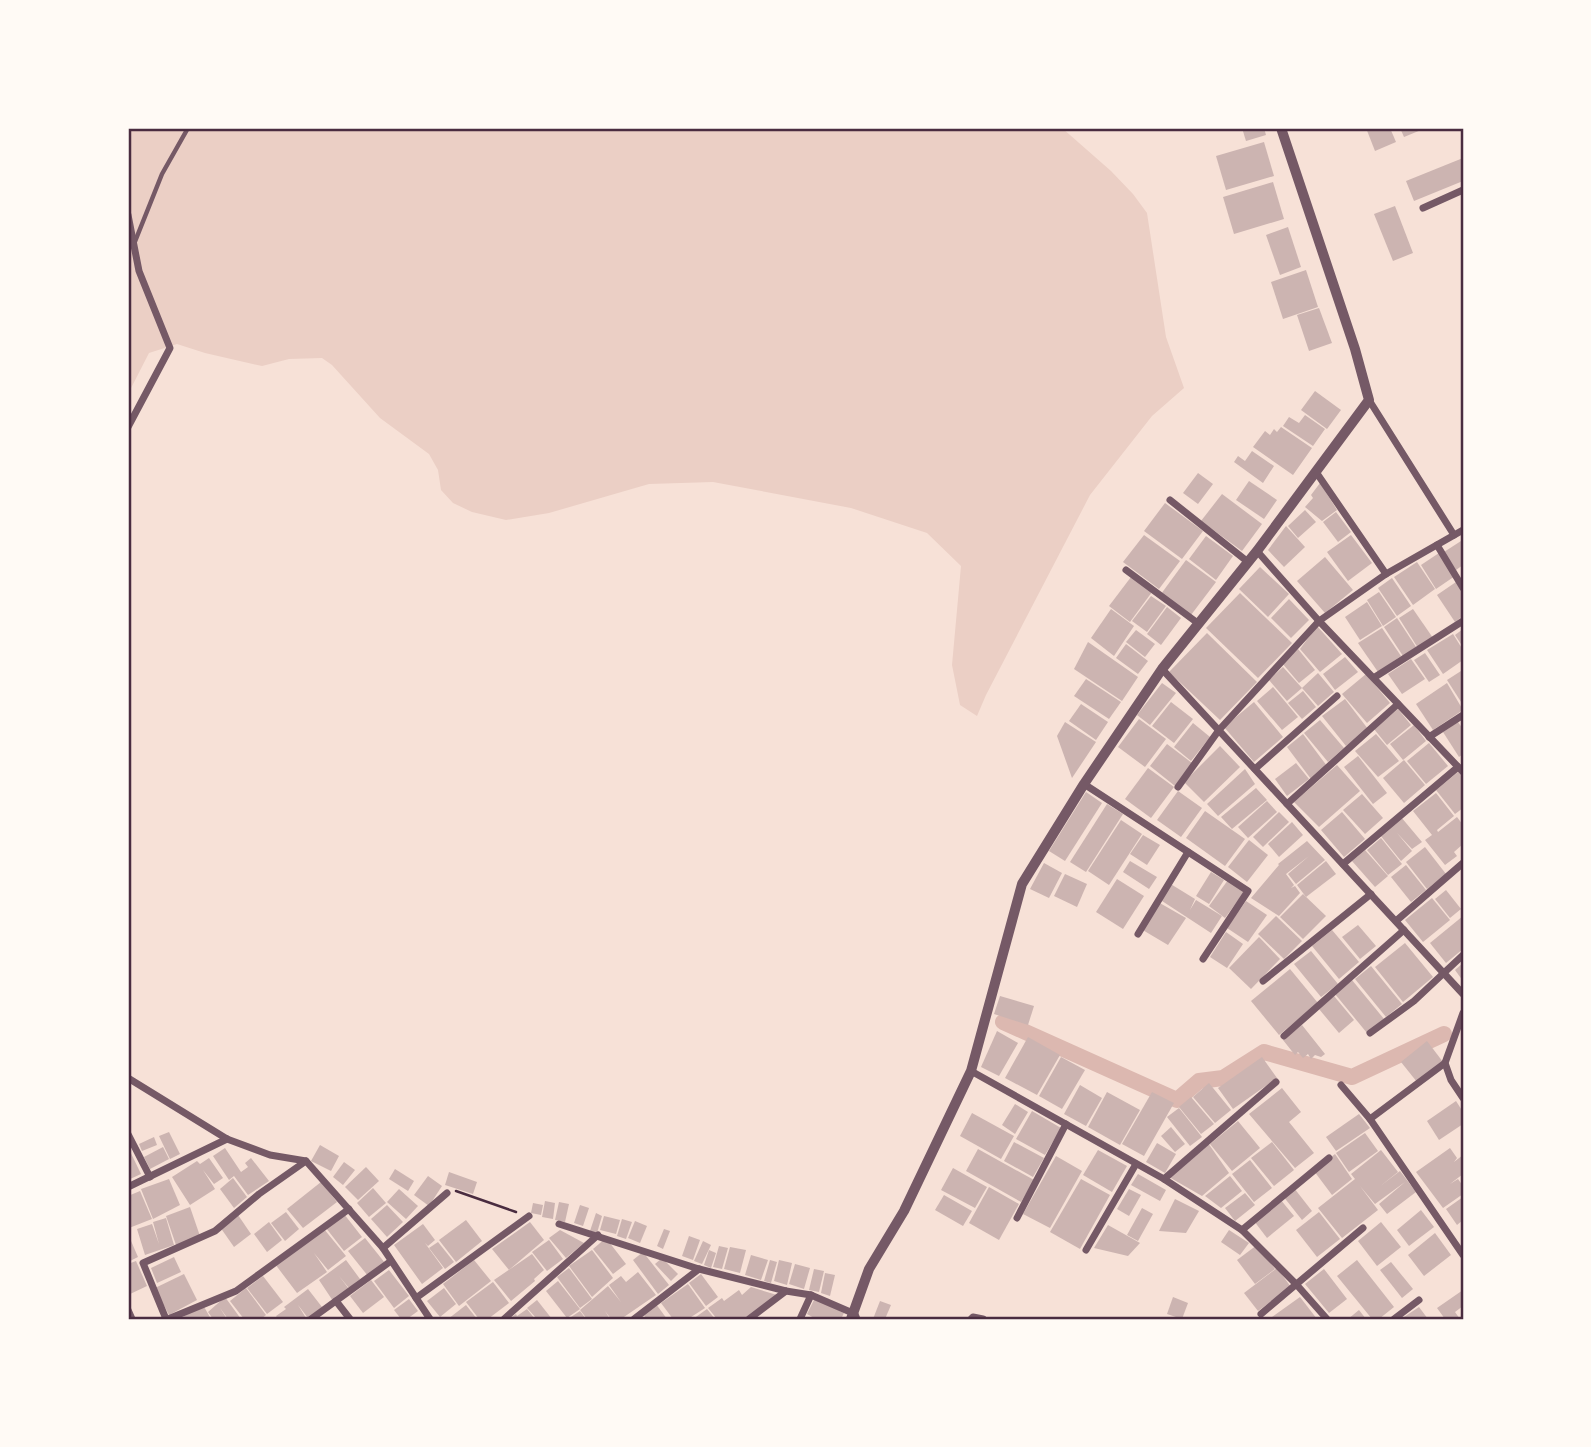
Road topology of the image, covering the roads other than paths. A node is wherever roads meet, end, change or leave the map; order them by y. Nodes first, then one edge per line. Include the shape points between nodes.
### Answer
1 (188, 128) edge
2 (1281, 128) edge
3 (1463, 190) edge
4 (1423, 208) dead end
5 (128, 215) edge
6 (134, 245) junction
7 (1369, 400) junction
8 (128, 427) edge
9 (1316, 472) junction
10 (1170, 500) dead end
11 (1460, 534) edge
12 (1437, 545) junction
13 (1257, 551) junction
14 (1248, 562) junction
15 (1126, 570) dead end
16 (1386, 573) junction
17 (1463, 588) edge
18 (1319, 621) junction
19 (1463, 621) edge
20 (1199, 624) junction
21 (1163, 669) junction
22 (1375, 677) junction
23 (1337, 696) dead end
24 (1398, 704) junction
25 (1463, 715) edge
26 (1219, 730) junction
27 (1429, 737) junction
28 (1255, 769) junction
29 (1461, 769) edge
30 (1084, 784) junction
31 (1178, 788) dead end
32 (1287, 804) junction
33 (1188, 852) junction
34 (1463, 863) edge
35 (1343, 864) junction
36 (1371, 894) junction
37 (1396, 921) junction
38 (1404, 930) junction
39 (1138, 934) dead end
40 (1463, 955) edge
41 (1203, 959) dead end
42 (1443, 973) junction
43 (1263, 981) dead end
44 (1463, 994) edge
45 (1463, 1013) edge
46 (1370, 1033) dead end
47 (1284, 1035) dead end
48 (1445, 1063) junction
49 (971, 1070) junction
50 (128, 1078) edge
51 (1276, 1082) dead end
52 (1341, 1085) dead end
53 (1463, 1098) edge
54 (1370, 1119) junction
55 (1066, 1124) junction
56 (128, 1134) edge
57 (228, 1139) junction
58 (1329, 1158) dead end
59 (306, 1161) junction
60 (1136, 1164) junction
61 (150, 1177) junction
62 (1164, 1179) junction
63 (128, 1187) edge
64 (447, 1194) road end
65 (349, 1209) junction
66 (529, 1216) road end
67 (1017, 1218) dead end
68 (559, 1224) dead end
69 (1363, 1228) dead end
70 (1242, 1230) junction
71 (598, 1236) junction
72 (383, 1248) junction
73 (1086, 1250) dead end
74 (1463, 1255) edge
75 (391, 1261) junction
76 (699, 1269) junction
77 (1296, 1284) junction
78 (786, 1291) junction
79 (811, 1295) junction
80 (416, 1298) junction
81 (1419, 1300) dead end
82 (336, 1301) junction
83 (128, 1310) edge
84 (1261, 1314) dead end
85 (854, 1318) edge
86 (132, 1319) edge
87 (167, 1319) edge
88 (312, 1319) edge
89 (350, 1319) edge
90 (430, 1319) edge
91 (504, 1319) edge
92 (634, 1319) edge
93 (749, 1319) edge
94 (800, 1319) edge
95 (971, 1319) edge
96 (983, 1319) edge
97 (1327, 1319) edge
98 (1394, 1319) edge

1 - 6 lane via 162,174
2 - 7 street
3 - 4 street
5 - 6 street
6 - 8 street via 139,271 170,348
7 - 9 street
7 - 11 street
9 - 13 street
9 - 16 street
10 - 14 street
11 - 12 street
12 - 16 street
12 - 17 street
13 - 14 street
13 - 18 street
14 - 20 street
15 - 20 street
16 - 18 street
18 - 22 street
18 - 26 street
19 - 22 street
20 - 21 street
21 - 26 street
21 - 30 street
22 - 24 street
23 - 28 street
24 - 27 street
24 - 32 street
25 - 27 street
26 - 28 street
26 - 31 street
27 - 29 street
28 - 32 street
29 - 35 street
30 - 33 street
30 - 49 street via 1022,884
32 - 35 street
33 - 39 street
33 - 41 street via 1248,891
34 - 37 street
35 - 36 street
36 - 37 street
36 - 43 street
37 - 38 street
38 - 42 street
38 - 47 street
40 - 42 street
42 - 44 street
42 - 46 street
45 - 48 street
48 - 53 street
48 - 54 street
49 - 55 street
49 - 85 street via 904,1211 869,1269
50 - 57 street
51 - 62 street
52 - 54 street
54 - 74 street
55 - 60 street
55 - 67 street
56 - 61 street
57 - 59 street via 270,1155
57 - 61 street
58 - 70 street
59 - 65 street
59 - 87 street via 215,1231 143,1263
60 - 62 street
60 - 73 street
61 - 63 street
62 - 70 street
64 - 72 street
65 - 72 street
65 - 87 street via 236,1291
66 - 80 street
68 - 71 street
69 - 77 street
70 - 77 street
71 - 76 street
71 - 91 street
72 - 75 street
75 - 80 street
75 - 82 street
76 - 78 street
76 - 92 street
77 - 84 street
77 - 97 street
78 - 79 street
78 - 93 street
79 - 85 street
79 - 94 street
80 - 90 street
81 - 98 street
82 - 88 street
82 - 89 street
83 - 86 street
95 - 96 street

